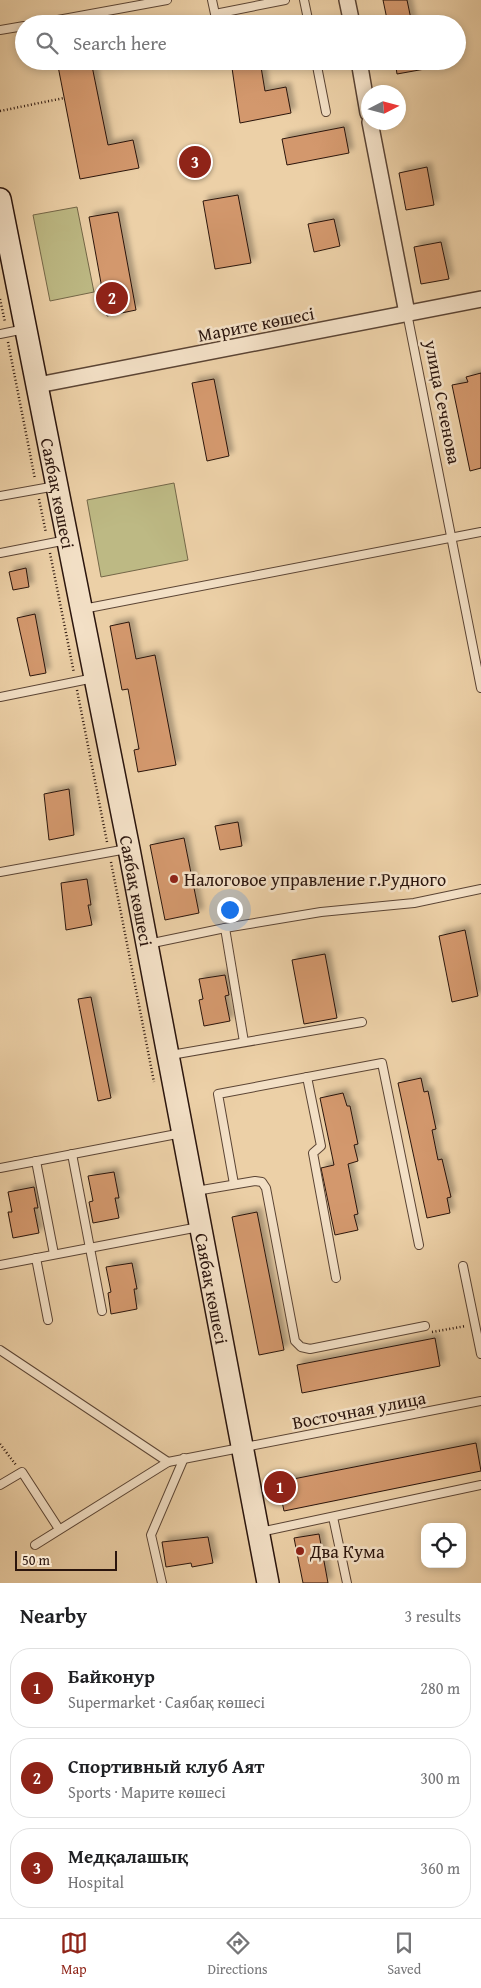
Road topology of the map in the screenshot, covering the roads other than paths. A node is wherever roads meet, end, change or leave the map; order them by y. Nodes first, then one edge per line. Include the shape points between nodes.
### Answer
1 (167, 0) edge
2 (212, 0) edge
3 (286, 0) edge
4 (304, 0) edge
5 (347, 0) edge
6 (85, 15) edge
7 (307, 15) edge
8 (350, 15) edge
9 (15, 28) edge
10 (0, 30) edge
11 (318, 70) edge
12 (361, 70) edge
13 (363, 85) edge
14 (326, 112) dead end
15 (372, 130) edge
16 (0, 198) edge
17 (481, 299) edge
18 (407, 313) junction
19 (11, 332) edge
20 (38, 385) junction
21 (48, 487) junction
22 (0, 496) edge
23 (481, 532) edge
24 (451, 538) junction
25 (58, 542) junction
26 (0, 553) edge
27 (82, 609) junction
28 (86, 680) junction
29 (481, 688) edge
30 (0, 697) edge
31 (119, 850) junction
32 (0, 872) edge
33 (481, 889) edge
34 (225, 928) junction
35 (148, 944) junction
36 (362, 1022) dead end
37 (244, 1042) junction
38 (169, 1056) junction
39 (307, 1077) junction
40 (184, 1133) junction
41 (72, 1154) junction
42 (36, 1161) junction
43 (0, 1168) edge
44 (234, 1184) junction
45 (194, 1192) junction
46 (201, 1226) junction
47 (419, 1245) dead end
48 (90, 1248) junction
49 (54, 1254) junction
50 (36, 1258) junction
51 (0, 1265) edge
52 (463, 1266) dead end
53 (336, 1278) dead end
54 (102, 1311) dead end
55 (48, 1320) dead end
56 (426, 1326) road end
57 (0, 1350) edge
58 (481, 1354) edge
59 (481, 1401) edge
60 (243, 1448) junction
61 (184, 1458) junction
62 (168, 1462) junction
63 (0, 1485) edge
64 (481, 1485) edge
65 (333, 1516) junction
66 (59, 1529) junction
67 (258, 1533) junction
68 (35, 1545) dead end
69 (162, 1583) edge
70 (268, 1583) edge
71 (347, 1583) edge

1 - 6 lane
2 - 3 lane via 215,14
4 - 7 lane
5 - 8 street
9 - 10 lane
11 - 14 lane
12 - 13 street
15 - 18 street, улица Сеченова
16 - 19 street, Саябақ көшесі
17 - 18 street, Марите көшесі
18 - 20 street, Марите көшесі
18 - 24 lane, улица Сеченова
19 - 20 street, Саябақ көшесі
20 - 21 street, Саябақ көшесі
21 - 22 lane
21 - 25 street, Саябақ көшесі
23 - 24 lane
24 - 27 lane
24 - 29 lane, улица Сеченова
25 - 26 lane
25 - 27 street, Саябақ көшесі
27 - 28 street, Саябақ көшесі
28 - 30 lane
28 - 31 street, Саябақ көшесі
31 - 32 lane
31 - 35 street, Саябақ көшесі
33 - 34 lane via 414,903 321,912
34 - 35 lane
34 - 37 lane
35 - 38 street, Саябақ көшесі
36 - 37 lane
37 - 38 lane
38 - 40 street, Саябақ көшесі
39 - 44 lane via 218,1094
39 - 47 lane via 382,1063
39 - 53 lane via 321,1146 313,1154
40 - 41 lane
40 - 45 street, Саябақ көшесі
41 - 42 lane
41 - 48 lane
42 - 43 lane
42 - 49 lane
44 - 45 lane
44 - 56 lane via 255,1180 266,1188 295,1341 301,1347 310,1349
45 - 46 street, Саябақ көшесі
46 - 48 lane
46 - 60 street, Саябақ көшесі
48 - 49 lane
48 - 54 lane
49 - 50 lane
50 - 51 lane
50 - 55 lane
52 - 58 lane
57 - 62 lane
59 - 60 lane, Восточная улица
60 - 61 lane, Восточная улица
60 - 67 street, Саябақ көшесі
61 - 62 lane, Восточная улица
61 - 69 lane via 151,1535
62 - 66 lane, Восточная улица
63 - 66 lane via 22,1472
64 - 65 lane
65 - 67 lane
65 - 71 lane
66 - 68 lane, Восточная улица
67 - 70 street, Саябақ көшесі

